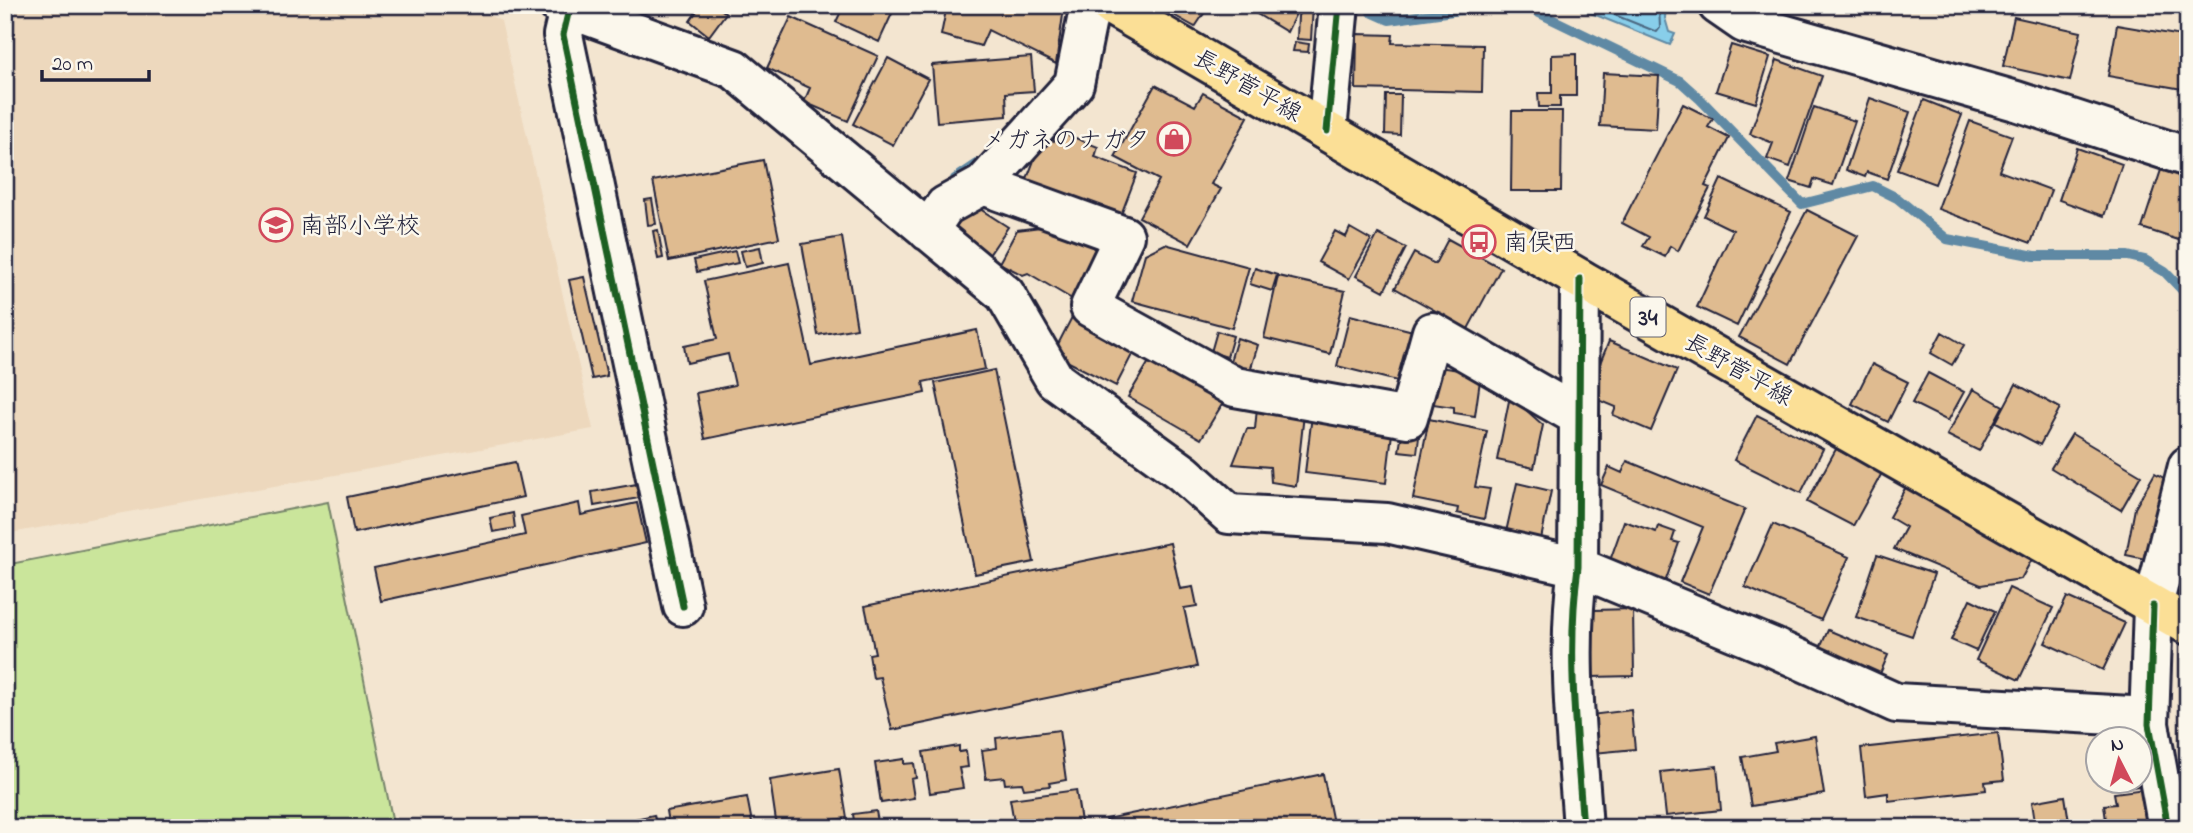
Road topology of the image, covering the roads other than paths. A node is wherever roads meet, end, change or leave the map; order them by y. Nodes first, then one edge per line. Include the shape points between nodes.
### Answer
1 (1090, 5) edge
2 (1110, 5) edge
3 (1339, 5) edge
4 (1718, 5) edge
5 (566, 7) edge
6 (1327, 131) junction
7 (2188, 157) edge
8 (983, 185) junction
9 (928, 231) junction
10 (1580, 279) junction
11 (1578, 416) junction
12 (2188, 466) edge
13 (1578, 567) junction
14 (683, 606) dead end
15 (2153, 606) junction
16 (2188, 625) edge
17 (2149, 718) junction
18 (1583, 828) edge
19 (2168, 828) edge

1 - 8 street via 1074,85
2 - 6 main road, 長野菅平線 / 34
3 - 6 street
4 - 7 street via 1744,23 2003,97
5 - 9 street via 734,69
5 - 14 street via 563,35
6 - 10 main road, 長野菅平線 / 34
8 - 9 street via 945,206
8 - 11 street via 1124,236 1090,307 1235,387 1408,418 1432,332
9 - 13 street via 1005,294 1055,380 1183,473 1229,514 1387,523
10 - 11 street
10 - 15 main road, 長野菅平線 / 34
11 - 13 street
12 - 15 street
13 - 17 street via 1896,703
13 - 18 street via 1571,664
15 - 16 main road, 長野菅平線 / 34
15 - 17 street
17 - 19 street

